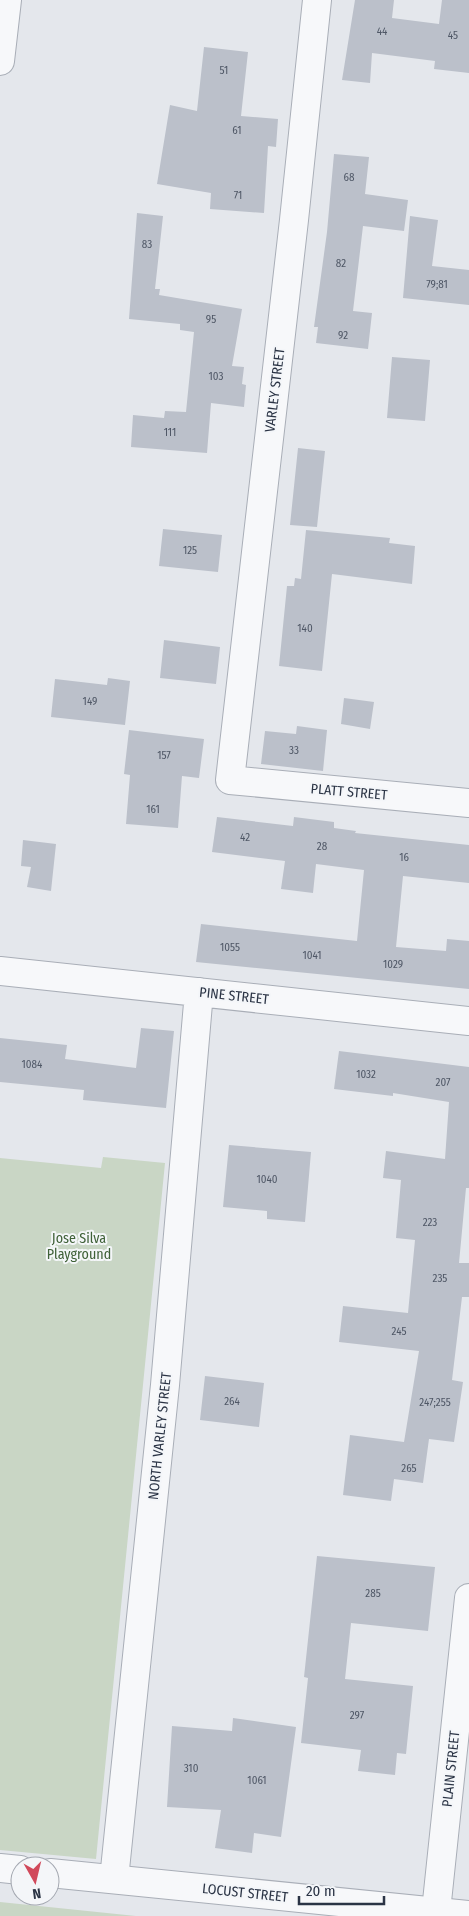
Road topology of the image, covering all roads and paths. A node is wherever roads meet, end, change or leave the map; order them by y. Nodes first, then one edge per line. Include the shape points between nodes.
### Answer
1 (7, 0) edge
2 (317, 0) edge
3 (0, 61) edge
4 (230, 780) joint
5 (469, 803) edge
6 (0, 971) edge
7 (200, 992) junction
8 (469, 1021) edge
9 (469, 1598) edge
10 (60, 1874) edge
11 (114, 1880) junction
12 (436, 1911) junction
13 (469, 1914) edge

1 - 3 street
2 - 4 street, VARLEY STREET
4 - 5 street, PLATT STREET
6 - 7 street, PINE STREET
7 - 8 street, PINE STREET
7 - 11 street, NORTH VARLEY STREET via 165,1385
9 - 12 street, PLAIN STREET
10 - 11 street, LOCUST STREET
11 - 12 street, LOCUST STREET
12 - 13 street, LOCUST STREET

